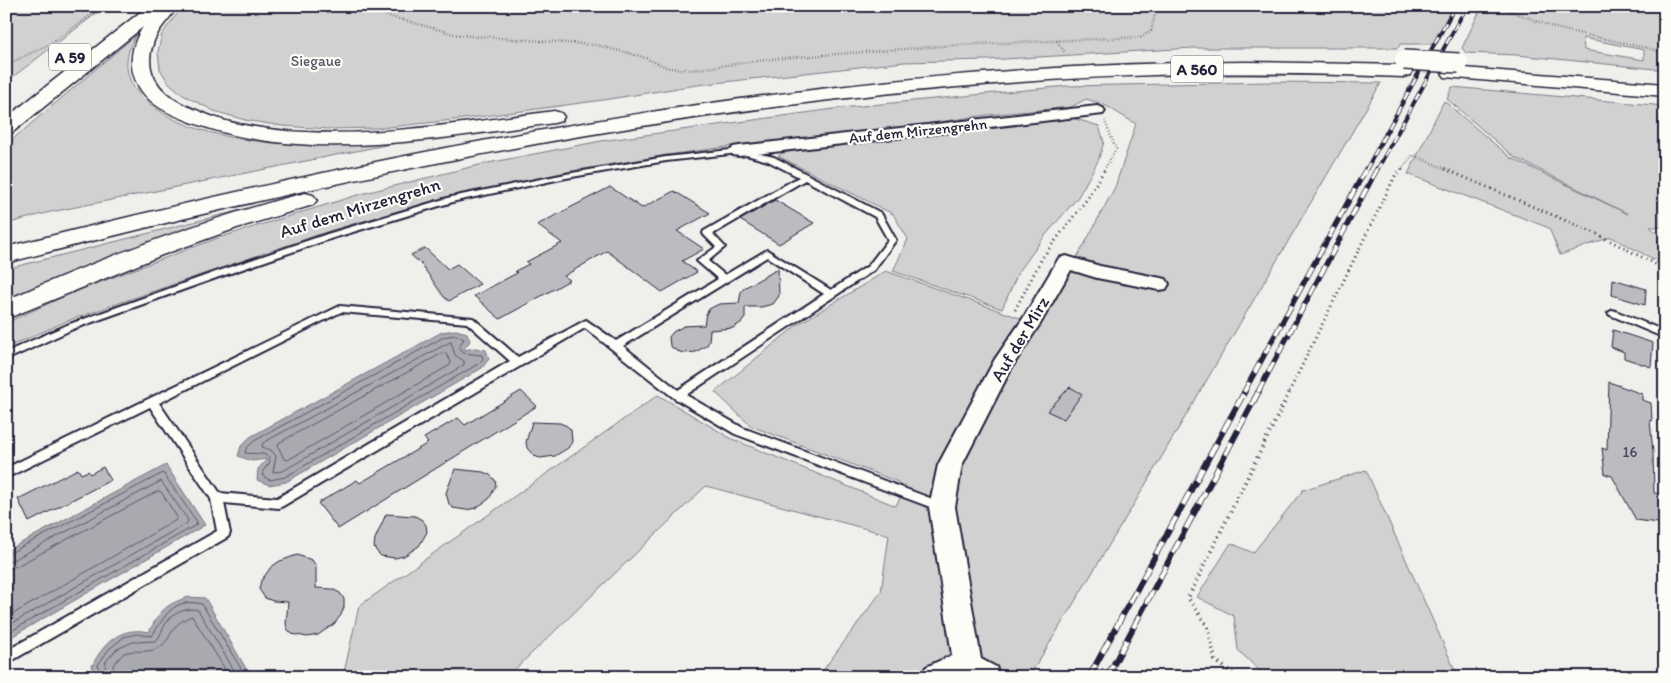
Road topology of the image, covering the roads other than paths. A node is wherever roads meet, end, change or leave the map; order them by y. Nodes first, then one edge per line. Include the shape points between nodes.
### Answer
1 (135, 6) edge
2 (158, 6) edge
3 (170, 6) edge
4 (1404, 65) junction
5 (1455, 68) junction
6 (1665, 78) edge
7 (1665, 90) edge
8 (736, 106) junction
9 (6, 109) edge
10 (608, 110) junction
11 (1097, 111) road end
12 (6, 128) edge
13 (739, 150) junction
14 (805, 177) junction
15 (6, 243) edge
16 (6, 255) edge
17 (724, 279) junction
18 (1159, 284) dead end
19 (829, 294) junction
20 (6, 310) edge
21 (1613, 313) dead end
22 (1665, 334) edge
23 (616, 346) junction
24 (6, 356) edge
25 (517, 362) junction
26 (678, 395) junction
27 (152, 402) junction
28 (6, 472) edge
29 (217, 498) junction
30 (942, 507) junction
31 (6, 658) edge
32 (977, 672) edge
33 (936, 677) edge

1 - 9 highway, A 59
2 - 12 highway, A 59
3 - 10 highway via 143,43 140,64 145,81 172,107 208,123 232,129 290,137 362,137
4 - 5 highway, A 560
4 - 8 highway, A 560 via 1081,73 866,90
4 - 10 highway, A 560 via 1213,57 1025,64 780,85
5 - 6 highway, A 560
5 - 7 highway, A 560
8 - 16 highway via 431,156 259,193
8 - 20 highway via 439,165 280,206 152,250
10 - 15 highway via 291,172
11 - 13 street, Auf dem Mirzengrehn
13 - 14 lane, Auf dem Mirzengrehn via 771,159
13 - 24 lane, Auf dem Mirzengrehn via 639,163 454,199 216,275 70,327
14 - 17 lane via 707,233 721,247 702,261
14 - 19 lane, Auf dem Mirzengrehn via 878,215 892,240 871,268
17 - 19 lane via 767,253
17 - 23 lane
18 - 30 street, Auf der Mirz via 1097,272 1066,262 1003,364 950,465
19 - 26 lane
21 - 22 lane
23 - 25 lane via 586,322
23 - 26 lane
25 - 27 lane via 470,320 340,309
25 - 29 lane via 279,503
26 - 30 lane via 739,431
27 - 28 lane
27 - 29 lane
29 - 31 lane via 224,533
30 - 32 street, Auf der Mirz
32 - 33 street, Auf der Mirz via 955,668

